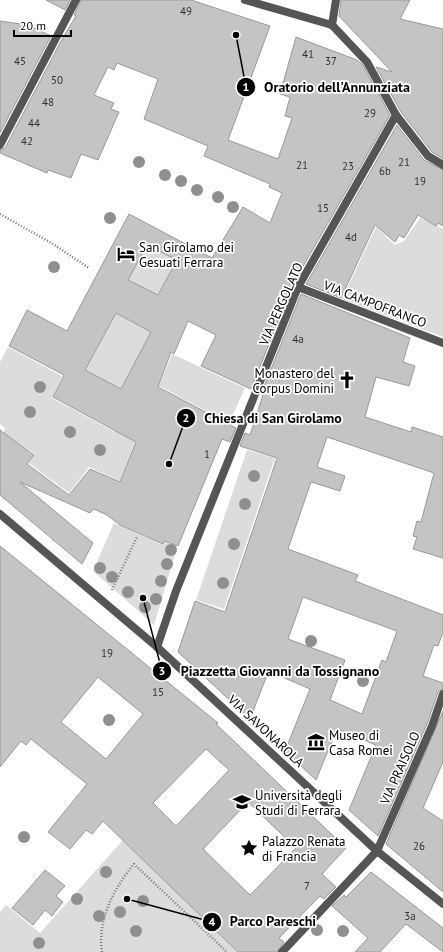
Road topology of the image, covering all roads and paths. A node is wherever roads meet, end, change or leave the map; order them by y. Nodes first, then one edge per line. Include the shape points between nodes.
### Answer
1 (76, 0) edge
2 (245, 0) edge
3 (336, 0) edge
4 (332, 25) junction
5 (396, 115) junction
6 (0, 145) edge
7 (443, 165) edge
8 (0, 214) edge
9 (89, 268) dead end
10 (298, 287) junction
11 (443, 343) edge
12 (0, 514) edge
13 (137, 537) dead end
14 (105, 603) junction
15 (157, 648) junction
16 (443, 694) edge
17 (377, 851) junction
18 (443, 904) edge
19 (102, 952) edge
20 (228, 952) edge
21 (282, 952) edge

1 - 6 street
2 - 4 street
3 - 4 street
4 - 5 street via 367,62
5 - 7 street via 428,156
5 - 10 street, VIA PERGOLATO
8 - 9 path
10 - 11 street, VIA CAMPOFRANCO
10 - 15 street, VIA PERGOLATO via 176,592
12 - 14 street, VIA SAVONAROLA
13 - 14 path
14 - 15 street, VIA SAVONAROLA
15 - 17 street, VIA SAVONAROLA
16 - 17 street, VIA PRAISOLO via 432,726
17 - 18 street, VIA SAVONAROLA
17 - 21 street, VIA PRAISOLO
19 - 20 path via 105,916 118,887 134,864

